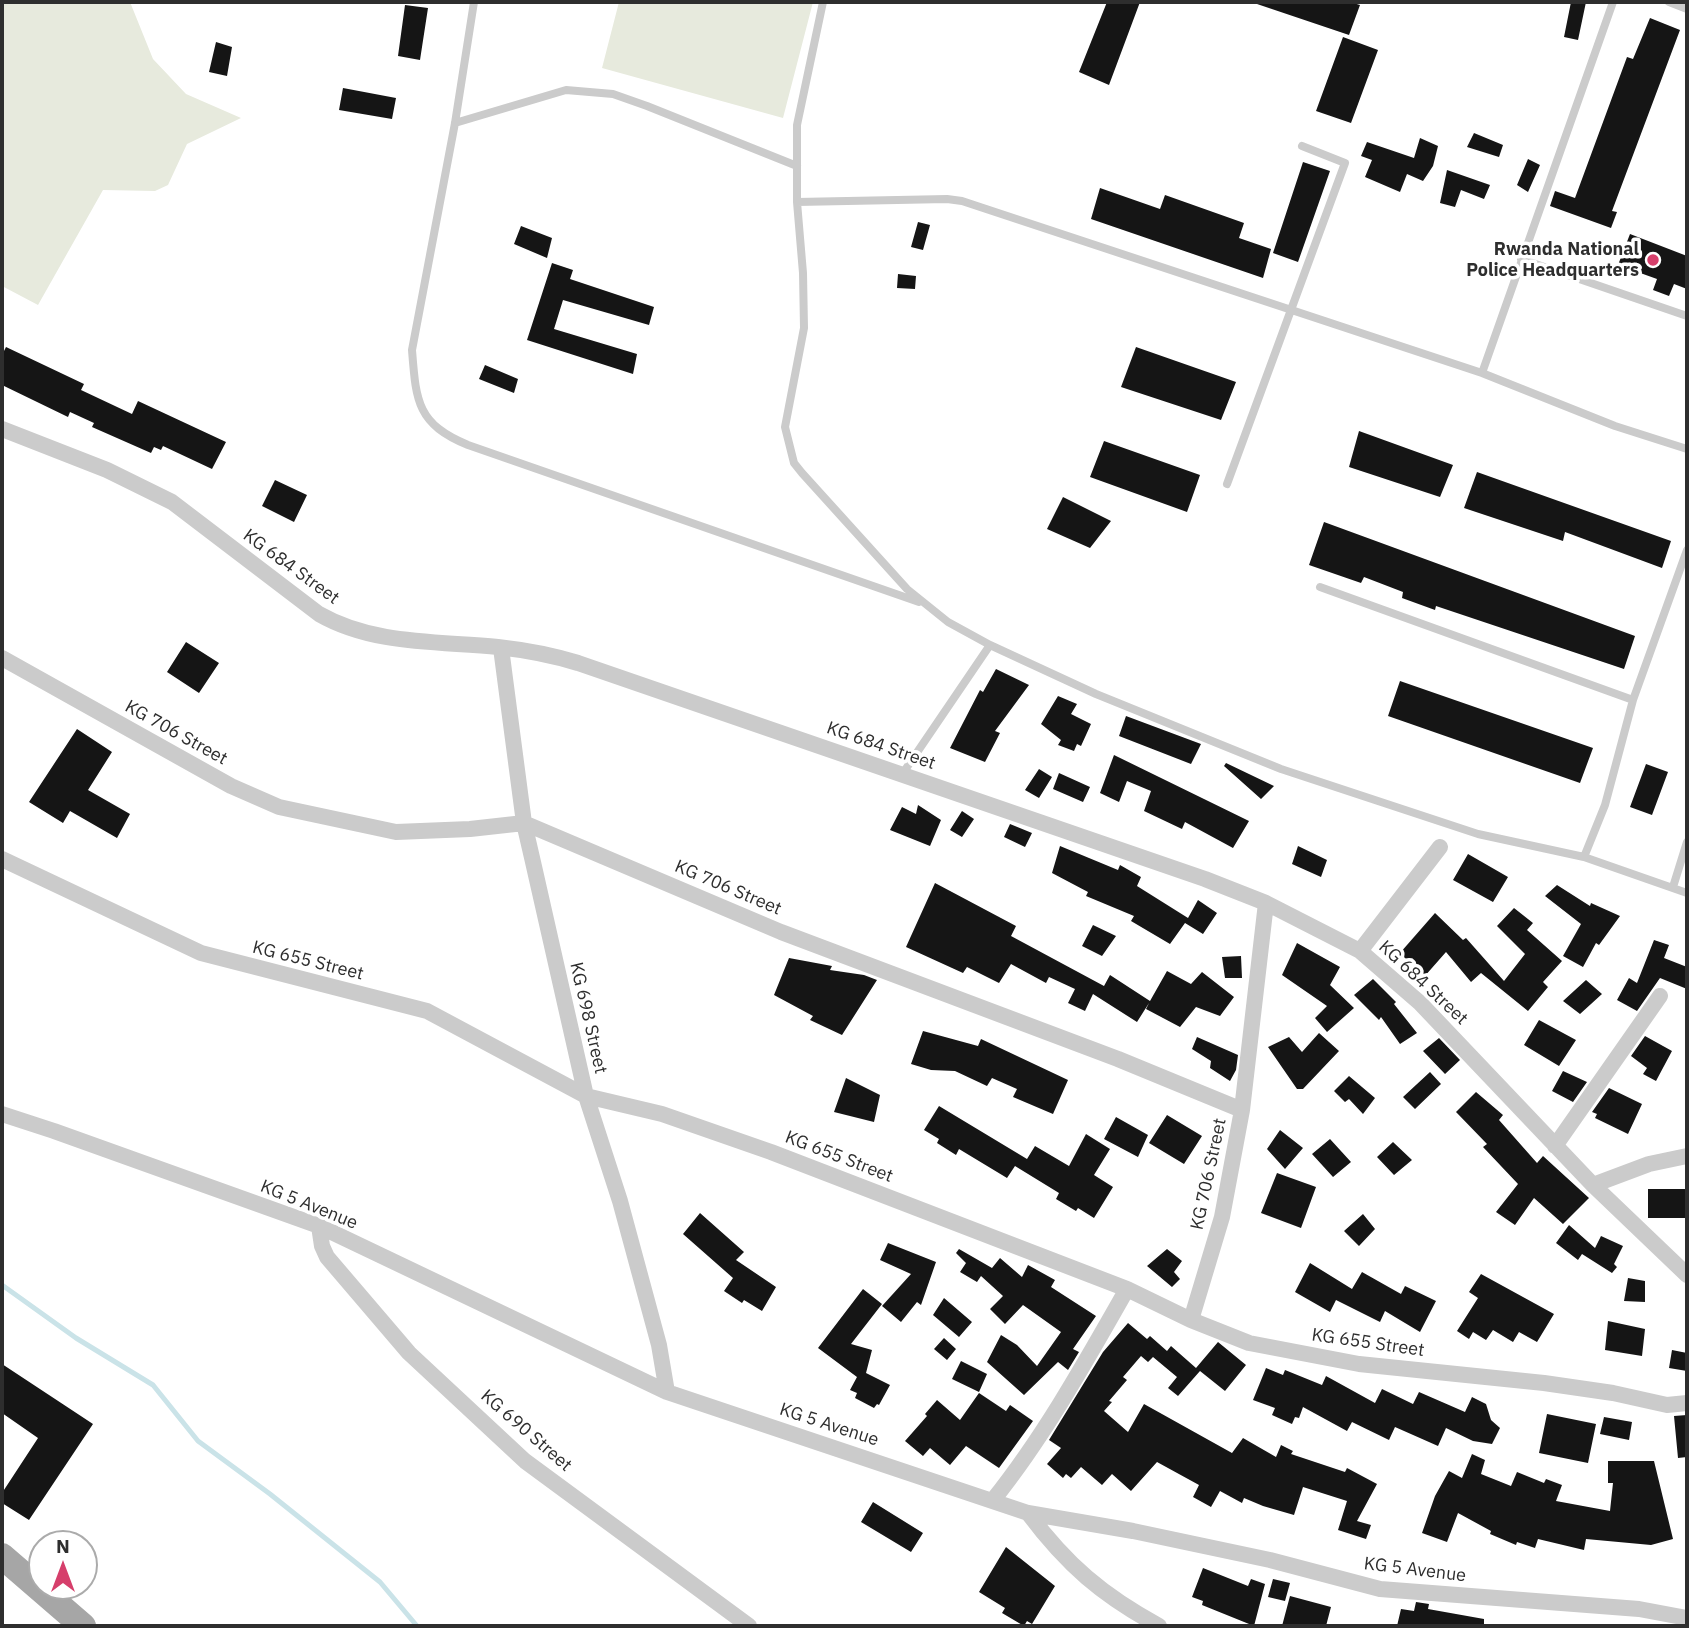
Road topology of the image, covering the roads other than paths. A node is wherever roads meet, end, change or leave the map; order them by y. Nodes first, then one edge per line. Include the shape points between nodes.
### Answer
1 (474, 2) edge
2 (823, 2) edge
3 (1613, 2) edge
4 (1669, 2) edge
5 (1687, 9) edge
6 (455, 123) junction
7 (1301, 146) dead end
8 (797, 166) junction
9 (797, 202) junction
10 (1521, 259) junction
11 (1292, 310) junction
12 (1687, 316) edge
13 (1482, 373) junction
14 (2, 429) edge
15 (1687, 449) edge
16 (1227, 484) dead end
17 (1687, 550) edge
18 (1320, 587) dead end
19 (925, 604) junction
20 (990, 645) junction
21 (500, 648) junction
22 (2, 658) edge
23 (1633, 700) junction
24 (903, 773) junction
25 (524, 823) junction
26 (1687, 842) edge
27 (1440, 847) dead end
28 (1584, 857) junction
29 (2, 859) edge
30 (1673, 887) junction
31 (1687, 892) edge
32 (1266, 903) junction
33 (1360, 951) junction
34 (1660, 996) dead end
35 (586, 1096) junction
36 (1242, 1110) junction
37 (2, 1114) edge
38 (1555, 1146) junction
39 (1687, 1156) edge
40 (1592, 1185) junction
41 (318, 1226) junction
42 (1687, 1275) edge
43 (1127, 1289) junction
44 (1191, 1320) junction
45 (667, 1392) junction
46 (1687, 1403) edge
47 (993, 1500) junction
48 (1028, 1513) junction
49 (2, 1556) edge
50 (1687, 1618) edge
51 (83, 1626) edge
52 (749, 1626) edge
53 (1160, 1626) edge

1 - 6 lane
2 - 8 lane via 797,124
3 - 10 lane
4 - 5 lane
6 - 8 lane via 566,90 612,94
6 - 19 lane via 412,350 415,387 424,415 446,436 468,445
7 - 11 lane via 1345,163
8 - 9 lane
9 - 11 lane via 962,201
9 - 19 lane via 804,328 785,427 794,463
10 - 12 lane
10 - 13 lane
11 - 13 lane
11 - 16 lane
13 - 15 lane
14 - 21 street, KG 684 Street via 107,470 172,502 338,625 405,640
17 - 23 lane
18 - 23 lane
19 - 20 lane
20 - 24 lane
20 - 28 lane via 1096,694 1281,769 1478,834
21 - 24 street, KG 684 Street via 578,663
21 - 25 street, KG 698 Street
22 - 25 street, KG 706 Street via 231,786 279,807 396,832
23 - 28 lane via 1605,805
24 - 32 street, KG 684 Street
25 - 35 street, KG 698 Street
25 - 36 street, KG 706 Street via 781,932
26 - 30 lane
27 - 33 street
28 - 30 lane
29 - 35 street, KG 655 Street via 201,953 427,1011
30 - 31 lane
32 - 33 street, KG 684 Street
32 - 36 street
33 - 38 street, KG 684 Street via 1420,1003
34 - 38 street
35 - 43 street, KG 655 Street via 662,1114 771,1152
35 - 45 street, KG 698 Street via 620,1201
36 - 44 street, KG 706 Street via 1222,1217
37 - 41 street, KG 5 Avenue
38 - 40 street, KG 684 Street
39 - 40 street via 1648,1164
40 - 42 street, KG 684 Street
41 - 45 street, KG 5 Avenue
41 - 52 street, KG 690 Street via 327,1257 409,1353 525,1461
43 - 44 street, KG 655 Street
43 - 47 street via 1080,1370
44 - 46 street, KG 655 Street via 1249,1343 1359,1364 1544,1383 1667,1405
45 - 47 street, KG 5 Avenue
47 - 48 street, KG 5 Avenue
48 - 50 street, KG 5 Avenue via 1242,1554 1380,1589 1639,1609
48 - 53 street via 1073,1567 1131,1611
49 - 51 main road

